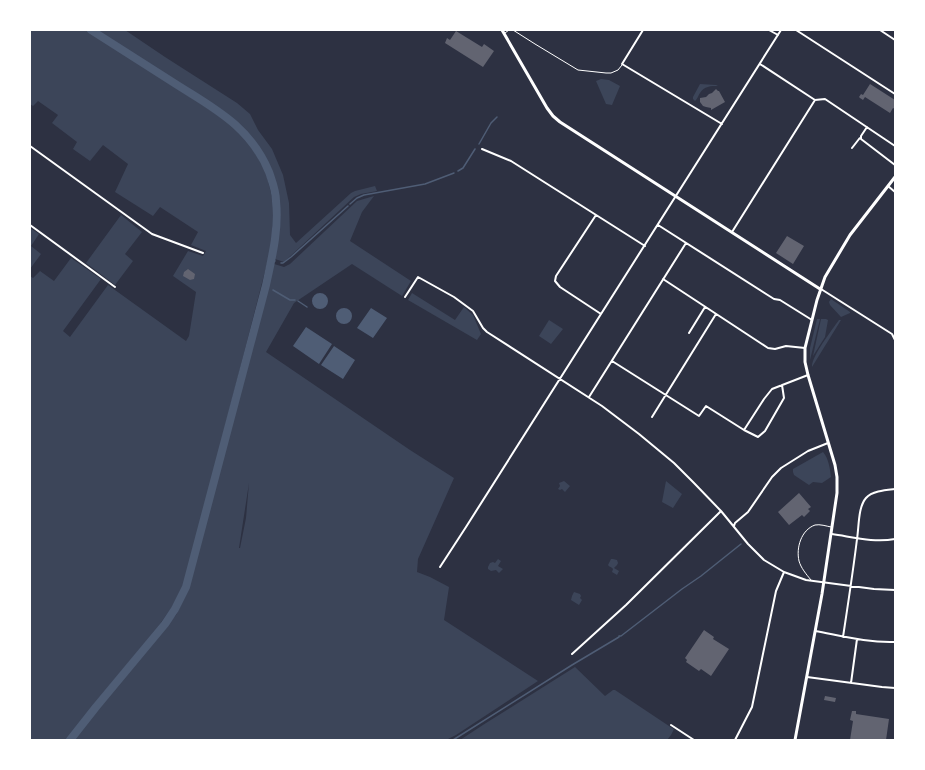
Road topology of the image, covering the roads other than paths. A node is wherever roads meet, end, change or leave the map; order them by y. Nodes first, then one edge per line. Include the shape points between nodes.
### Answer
1 (509, 30) edge
2 (514, 30) edge
3 (643, 30) edge
4 (769, 30) edge
5 (781, 30) edge
6 (796, 30) edge
7 (880, 30) edge
8 (503, 32) edge
9 (778, 36) junction
10 (895, 40) edge
11 (622, 64) junction
12 (760, 64) junction
13 (895, 94) edge
14 (815, 100) junction
15 (722, 124) junction
16 (867, 127) junction
17 (860, 138) junction
18 (895, 146) edge
19 (31, 148) edge
20 (852, 148) dead end
21 (482, 149) dead end
22 (895, 165) edge
23 (895, 176) edge
24 (887, 186) junction
25 (895, 192) edge
26 (676, 196) junction
27 (596, 215) junction
28 (30, 225) edge
29 (658, 225) junction
30 (732, 232) junction
31 (686, 243) junction
32 (644, 246) junction
33 (203, 253) dead end
34 (663, 279) junction
35 (115, 287) dead end
36 (820, 289) junction
37 (405, 297) dead end
38 (705, 307) junction
39 (601, 314) junction
40 (716, 314) junction
41 (812, 320) junction
42 (689, 334) dead end
43 (892, 334) junction
44 (895, 335) edge
45 (895, 340) edge
46 (806, 348) junction
47 (612, 361) junction
48 (808, 375) junction
49 (560, 379) junction
50 (782, 385) junction
51 (667, 395) junction
52 (589, 397) junction
53 (652, 417) dead end
54 (744, 430) junction
55 (829, 442) junction
56 (895, 489) edge
57 (721, 511) junction
58 (734, 526) junction
59 (833, 527) junction
60 (832, 534) junction
61 (858, 538) junction
62 (895, 539) edge
63 (440, 567) dead end
64 (784, 572) junction
65 (811, 580) junction
66 (824, 582) junction
67 (850, 586) junction
68 (895, 590) edge
69 (815, 631) junction
70 (843, 637) junction
71 (857, 639) junction
72 (895, 642) edge
73 (572, 654) dead end
74 (807, 677) junction
75 (851, 684) junction
76 (895, 688) edge
77 (671, 725) dead end
78 (694, 740) edge
79 (735, 740) edge
80 (795, 740) edge

1 - 8 lane
2 - 11 lane via 578,70 611,73 618,70
3 - 11 street
4 - 9 street
5 - 9 street
6 - 13 street
7 - 10 street
8 - 26 street via 553,116
9 - 12 street
11 - 15 street
12 - 14 street
12 - 15 street
14 - 16 street via 825,99
14 - 30 street
15 - 26 street
16 - 17 street
16 - 18 street
17 - 20 street
17 - 22 street
19 - 33 street via 152,234
21 - 27 street via 510,161
23 - 24 street
24 - 25 street
24 - 36 street via 850,236
26 - 29 street
26 - 30 street
27 - 32 street
27 - 39 street via 555,281
28 - 35 street
29 - 31 street
29 - 32 street
30 - 36 street
31 - 34 street
31 - 41 street via 774,300 780,300
32 - 39 street
34 - 38 street
34 - 47 street
36 - 41 street
36 - 43 street
37 - 49 street via 418,277 454,297 473,311 487,332
38 - 40 street
38 - 42 street
39 - 49 street
40 - 46 street via 768,348
40 - 51 street
41 - 46 street
43 - 44 street
43 - 45 street
46 - 48 street via 805,362
47 - 51 street
47 - 52 street
48 - 50 street
48 - 55 street
49 - 52 street
49 - 63 street
50 - 54 street via 772,389
50 - 54 street via 784,398 765,431 758,437
51 - 53 street
51 - 54 street via 699,416 706,406
52 - 57 street via 635,430 674,463
55 - 58 street via 808,451 781,468
55 - 59 street via 837,477
56 - 61 street via 875,492 868,496 863,503
57 - 58 street
57 - 73 street via 626,605
58 - 64 street via 756,553
59 - 60 street
59 - 65 lane via 814,525 800,540 799,560
60 - 61 street
60 - 66 street
61 - 62 street
61 - 67 street
64 - 65 street
64 - 79 street via 776,591 752,707
65 - 66 street
66 - 67 street
66 - 69 street
67 - 68 street
67 - 70 street
69 - 70 street
69 - 74 street
70 - 71 street
71 - 72 street
71 - 75 street
74 - 75 street
74 - 80 street
75 - 76 street
77 - 78 street

